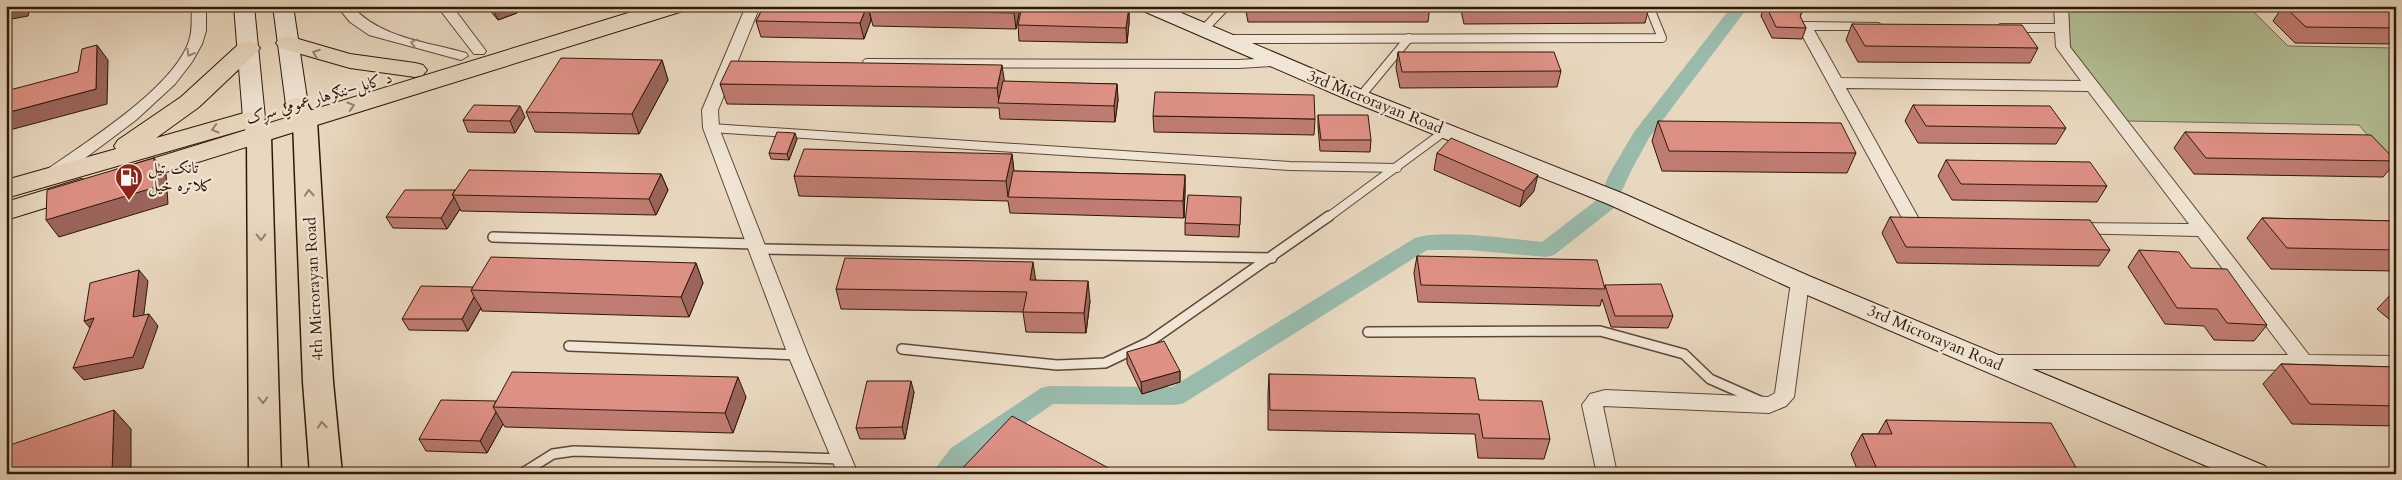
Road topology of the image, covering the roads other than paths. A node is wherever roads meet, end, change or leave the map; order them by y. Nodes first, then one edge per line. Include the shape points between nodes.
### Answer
1 (199, 6) edge
2 (244, 6) edge
3 (283, 6) edge
4 (344, 6) edge
5 (444, 6) edge
6 (631, 6) edge
7 (675, 6) edge
8 (753, 6) edge
9 (1148, 6) edge
10 (1226, 6) edge
11 (1649, 6) edge
12 (2061, 6) edge
13 (1894, 27) edge
14 (1983, 28) edge
15 (2062, 28) junction
16 (1203, 30) junction
17 (1409, 38) junction
18 (1228, 39) junction
19 (288, 43) junction
20 (248, 48) junction
21 (470, 53) junction
22 (1279, 62) junction
23 (856, 63) edge
24 (415, 70) junction
25 (1836, 83) junction
26 (2093, 86) junction
27 (1360, 97) junction
28 (301, 113) junction
29 (256, 127) junction
30 (711, 128) junction
31 (1445, 131) junction
32 (105, 160) junction
33 (1397, 168) junction
34 (48, 177) junction
35 (6, 189) edge
36 (1610, 197) joint
37 (6, 210) edge
38 (1942, 227) edge
39 (2059, 228) edge
40 (2205, 230) junction
41 (493, 237) dead end
42 (757, 247) junction
43 (1272, 258) junction
44 (1800, 282) junction
45 (1368, 332) dead end
46 (569, 346) dead end
47 (902, 349) dead end
48 (798, 355) junction
49 (2303, 361) junction
50 (1991, 362) junction
51 (2396, 363) edge
52 (1769, 405) junction
53 (846, 466) edge
54 (265, 474) edge
55 (326, 474) edge
56 (521, 474) edge
57 (1607, 474) edge
58 (2255, 474) edge

1 -> 34 street via 196,43 181,70 149,101
2 - 20 street
3 - 19 street
21 -> 4 street via 374,32 355,19
5 - 21 street
6 - 21 highway, د کابل–ننګرهار عمومي سړک
28 -> 7 highway, د کابل–ننګرهار عمومي سړک
8 - 30 street via 733,63 710,110
9 - 16 street, 3rd Microrayan Road
10 - 16 lane
11 - 17 lane via 1662,38
12 - 15 street
13 - 25 street via 1804,26
14 - 15 street
15 - 26 street via 2063,46
16 - 18 street, 3rd Microrayan Road
17 - 18 lane
17 - 27 lane
18 - 22 street, 3rd Microrayan Road
24 -> 19 highway via 369,66 327,57
19 - 28 street
20 - 29 street
20 - 32 highway via 190,102
21 - 24 highway, د کابل–ننګرهار عمومي سړک
22 - 23 lane
22 - 27 street, 3rd Microrayan Road
24 - 28 highway, د کابل–ننګرهار عمومي سړک
25 - 26 street
25 - 38 street via 1914,224
26 - 40 street
27 - 31 street, 3rd Microrayan Road
28 - 29 highway
55 -> 28 main road, 4th Microrayan Road
29 -> 32 highway, د کابل–ننګرهار عمومي سړک
29 - 37 highway
29 -> 54 main road
30 - 33 lane via 1290,166
30 - 42 street
31 - 33 lane
31 - 36 street, 3rd Microrayan Road
32 - 34 highway, د کابل–ننګرهار عمومي سړک
33 - 43 lane
34 - 35 highway, د کابل–ننګرهار عمومي سړک
36 - 44 street, 3rd Microrayan Road
39 - 40 street
40 - 49 street
41 - 42 lane
42 - 43 lane
42 - 48 street
43 - 47 lane via 1149,342 1106,363 1057,365
44 - 50 street, 3rd Microrayan Road
44 - 52 street via 1784,397
45 - 52 lane via 1600,331 1684,354 1710,379
46 - 48 lane
48 - 53 street
49 - 50 street
49 - 51 street
50 - 58 street, 3rd Microrayan Road
52 - 57 street via 1596,399 1592,405
53 - 56 lane via 574,451 553,454

